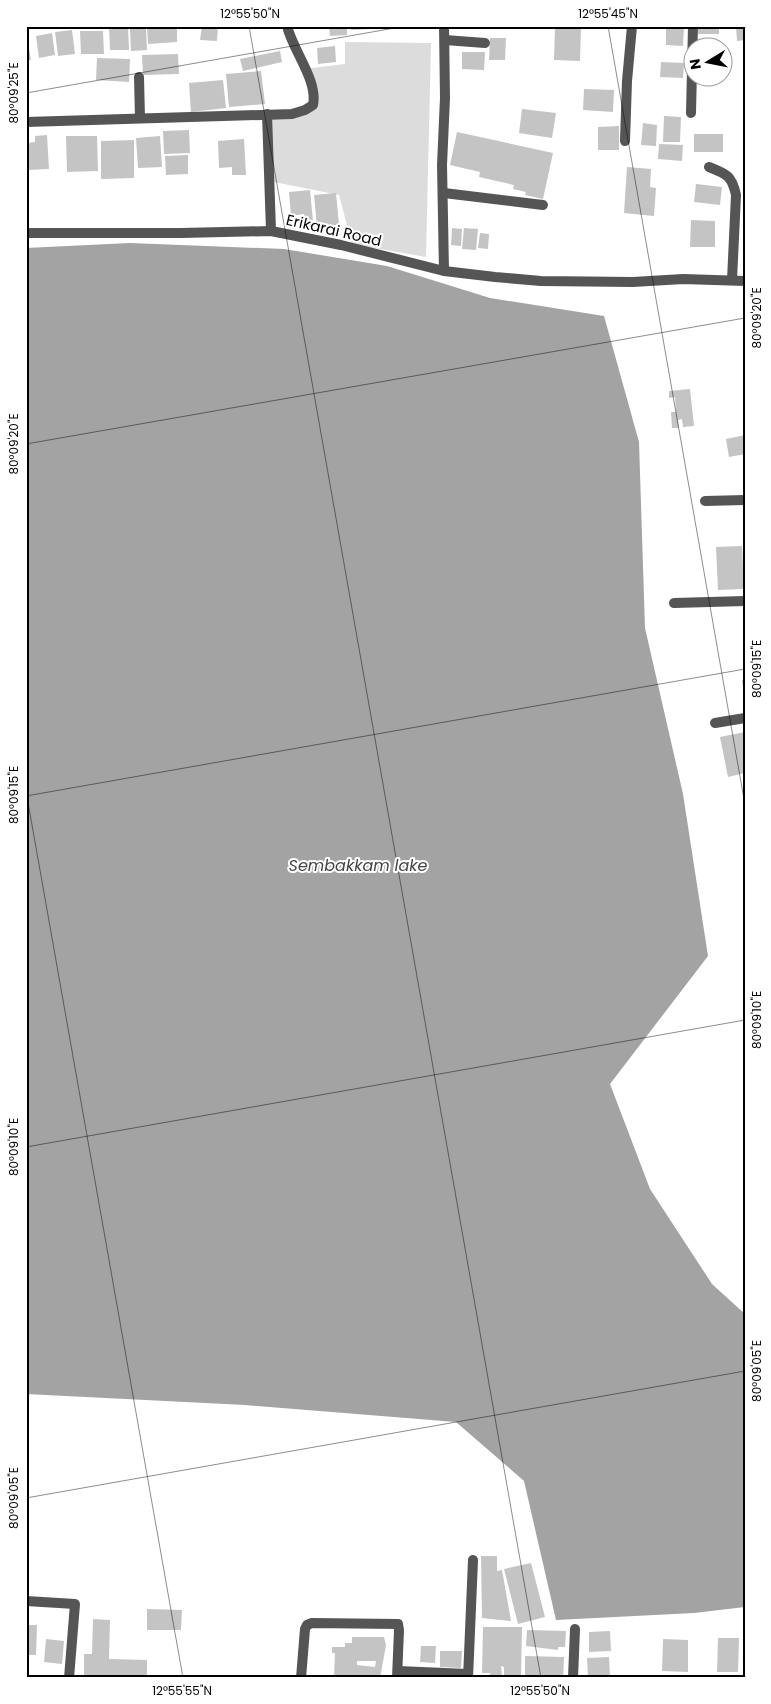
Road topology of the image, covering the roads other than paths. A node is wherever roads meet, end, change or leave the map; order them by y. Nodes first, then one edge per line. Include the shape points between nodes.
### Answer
1 (287, 26) edge
2 (444, 26) edge
3 (632, 26) edge
4 (693, 26) edge
5 (445, 40) junction
6 (484, 43) dead end
7 (139, 77) dead end
8 (691, 113) dead end
9 (267, 114) junction
10 (140, 118) junction
11 (26, 122) edge
12 (625, 141) dead end
13 (709, 167) dead end
14 (444, 193) junction
15 (543, 204) dead end
16 (272, 231) junction
17 (26, 233) edge
18 (444, 271) junction
19 (732, 280) junction
20 (745, 281) edge
21 (705, 500) dead end
22 (745, 500) edge
23 (745, 601) edge
24 (674, 603) dead end
25 (745, 718) edge
26 (715, 723) dead end
27 (473, 1560) dead end
28 (26, 1600) edge
29 (575, 1629) dead end
30 (397, 1674) edge
31 (468, 1676) edge
32 (69, 1678) edge
33 (301, 1678) edge
34 (573, 1678) edge

1 - 9 street via 313,87 314,97 312,105 305,110 292,114
2 - 5 street
3 - 12 street
4 - 8 street
5 - 6 street
5 - 14 street
7 - 10 street
9 - 10 street
9 - 16 street
10 - 11 street
13 - 19 street via 726,174 736,195
14 - 15 street
14 - 18 street
16 - 17 street, Erikarai Road
16 - 18 street, Erikarai Road
18 - 19 street, Erikarai Road via 541,281
19 - 20 street, Erikarai Road
21 - 22 street
23 - 24 street
25 - 26 street
27 - 31 street
28 - 32 street via 75,1604
29 - 34 street
30 - 31 street
30 - 33 street via 398,1624 312,1623 305,1629

